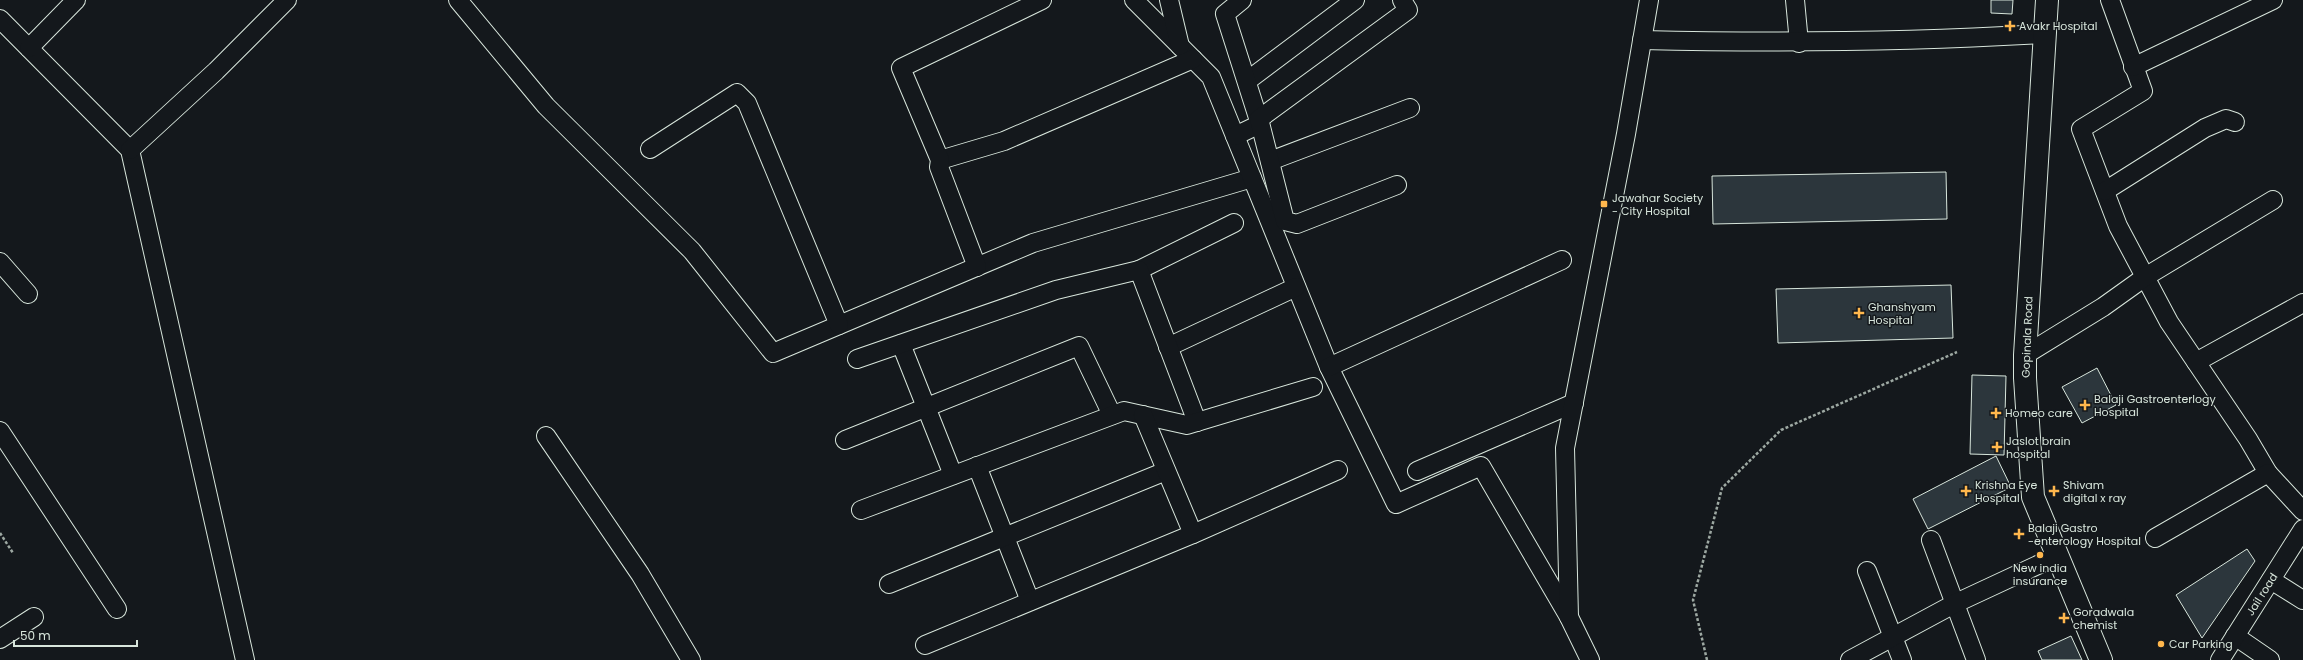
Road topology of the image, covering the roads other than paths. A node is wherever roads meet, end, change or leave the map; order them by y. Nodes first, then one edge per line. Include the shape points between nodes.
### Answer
1 (76, 0) edge
2 (287, 0) edge
3 (458, 0) edge
4 (1042, 0) edge
5 (1134, 0) edge
6 (1169, 0) edge
7 (1242, 0) edge
8 (1355, 0) edge
9 (1402, 0) edge
10 (1650, 0) edge
11 (1795, 0) edge
12 (2047, 0) edge
13 (2110, 0) edge
14 (2272, 0) edge
15 (0, 19) edge
16 (2043, 34) junction
17 (1642, 40) junction
18 (1799, 43) junction
19 (1180, 46) junction
20 (29, 48) junction
21 (1193, 60) junction
22 (2133, 67) junction
23 (1247, 81) junction
24 (1410, 108) dead end
25 (2235, 122) dead end
26 (1260, 124) junction
27 (1235, 136) junction
28 (650, 149) dead end
29 (130, 150) junction
30 (940, 160) junction
31 (1270, 162) junction
32 (1252, 178) junction
33 (1397, 185) dead end
34 (2105, 191) junction
35 (2273, 200) dead end
36 (1234, 223) dead end
37 (1562, 260) dead end
38 (0, 262) edge
39 (977, 267) junction
40 (1139, 270) junction
41 (2145, 277) junction
42 (1296, 287) junction
43 (28, 294) dead end
44 (2303, 302) edge
45 (840, 325) junction
46 (902, 344) junction
47 (1168, 347) junction
48 (2025, 355) junction
49 (857, 359) dead end
50 (2196, 362) junction
51 (1329, 367) junction
52 (1312, 386) dead end
53 (1574, 403) junction
54 (926, 407) junction
55 (1112, 415) junction
56 (1144, 415) junction
57 (1197, 422) junction
58 (0, 431) edge
59 (546, 436) dead end
60 (845, 440) dead end
61 (977, 466) junction
62 (1338, 470) dead end
63 (1166, 471) junction
64 (1417, 471) dead end
65 (2268, 473) junction
66 (953, 475) junction
67 (861, 510) dead end
68 (2303, 511) edge
69 (2303, 529) edge
70 (1193, 534) junction
71 (1005, 537) junction
72 (2155, 538) dead end
73 (1931, 540) dead end
74 (2057, 556) junction
75 (1867, 571) dead end
76 (2271, 580) junction
77 (888, 584) dead end
78 (2303, 600) edge
79 (1030, 601) junction
80 (1954, 604) junction
81 (117, 609) dead end
82 (34, 617) dead end
83 (1569, 617) junction
84 (2235, 636) junction
85 (1894, 637) junction
86 (0, 639) edge
87 (925, 645) dead end
88 (245, 660) edge
89 (690, 660) edge
90 (1590, 660) edge
91 (1850, 660) edge
92 (1902, 660) edge
93 (1976, 660) edge
94 (2100, 660) edge
95 (2220, 660) edge
96 (2270, 660) edge

1 - 20 street
2 - 29 street via 216,71
3 - 45 street via 546,106 692,251 773,353
4 - 30 street via 901,68
5 - 19 street
6 - 19 street
7 - 23 street via 1226,14
8 - 23 street
9 - 26 street via 1408,10 1260,119
10 - 17 street
11 - 18 street
12 - 16 main road, Gopinala Road
13 - 22 street
14 - 22 street
15 - 20 street
16 - 18 street via 1933,41
16 - 48 main road, Gopinala Road
17 - 18 street
17 - 53 street
19 - 21 street
20 - 29 street
21 - 27 street via 1211,77
21 - 30 street via 1004,141
22 - 34 street via 2143,91 2081,129
23 - 26 street
24 - 31 street
25 - 34 street via 2226,119 2205,128
26 - 27 street
26 - 31 street
27 - 32 street
28 - 45 street via 737,93 747,103
29 - 88 street
30 - 39 street via 939,167
31 - 33 street via 1285,222 1297,224
32 - 39 street via 1033,244
32 - 42 street
34 - 41 street via 2118,226
35 - 41 street
36 - 40 street
37 - 51 street
38 - 43 street
39 - 45 street
40 - 46 street via 1056,290
40 - 47 street
41 - 48 street via 2103,307
41 - 50 street via 2169,322
42 - 47 street
42 - 51 street
44 - 50 street
46 - 49 street
46 - 54 street
47 - 57 street
48 - 74 main road, Gopinala Road via 2033,497
50 - 65 street
51 - 83 street via 1396,504 1481,466
52 - 57 street
53 - 64 street
53 - 83 street via 1565,448
54 - 55 street via 1079,346
54 - 60 street
54 - 66 street
55 - 56 street via 1124,411
55 - 61 street
56 - 57 street via 1187,425
56 - 63 street
58 - 81 street
59 - 89 street via 640,574
61 - 66 street
61 - 71 street
62 - 70 street
63 - 70 street
63 - 71 street
65 - 68 street
65 - 72 street
66 - 67 street
69 - 76 street, Jail road
70 - 79 street
71 - 77 street
71 - 79 street
73 - 80 street
74 - 80 street
74 - 94 main road, Gopinala Road
75 - 85 street
76 - 78 street
76 - 84 street, Jail road
79 - 87 street
80 - 85 street
80 - 93 street
82 - 86 street
83 - 90 street
84 - 95 street, Jail road
84 - 96 street
85 - 91 street
85 - 92 street

